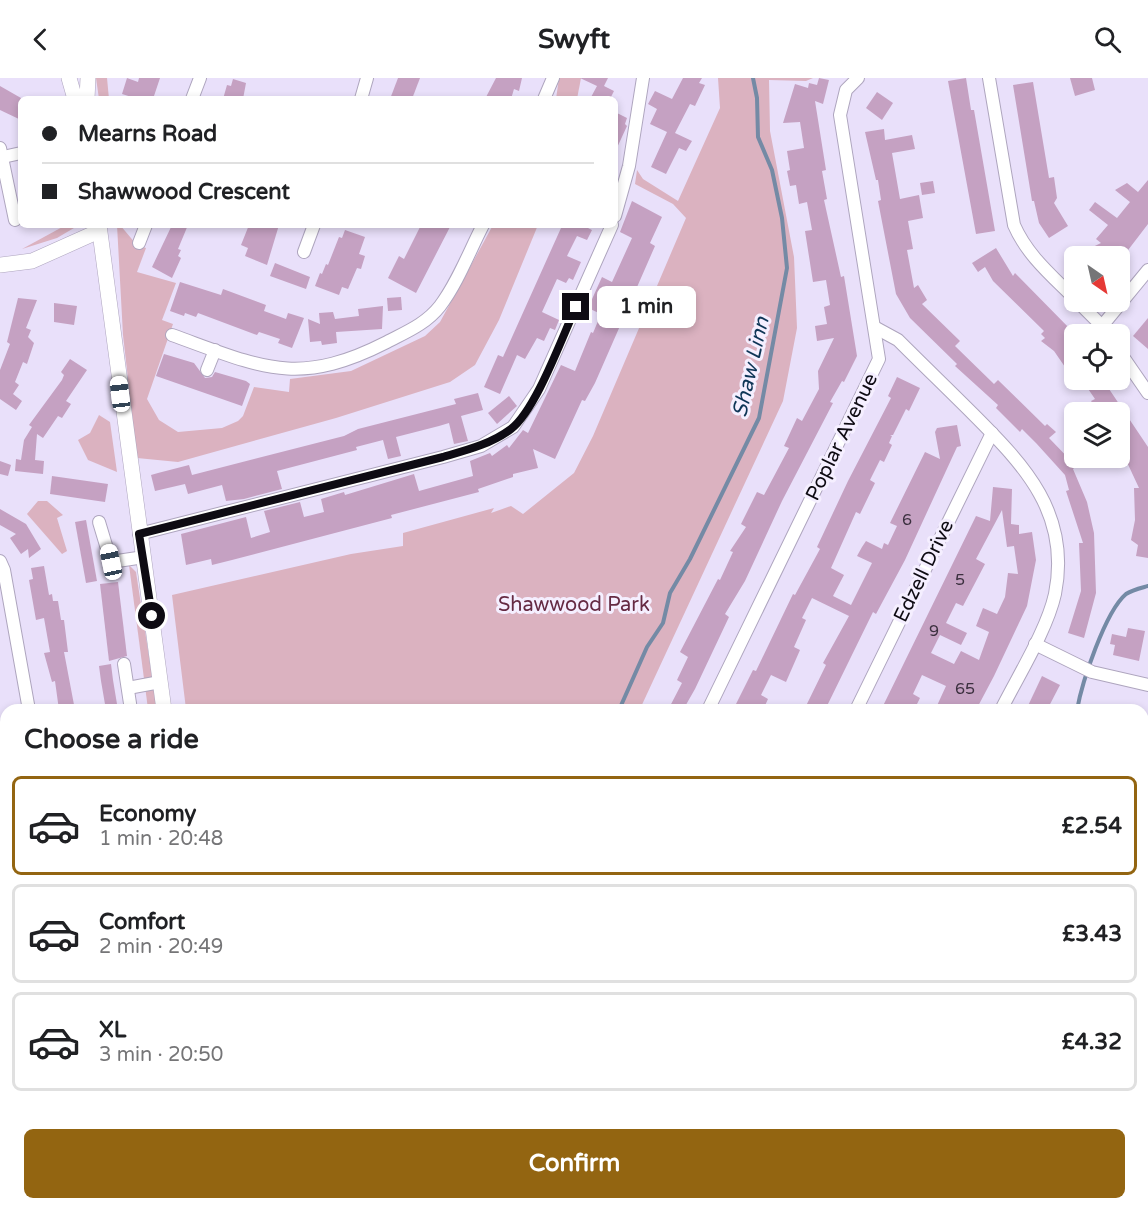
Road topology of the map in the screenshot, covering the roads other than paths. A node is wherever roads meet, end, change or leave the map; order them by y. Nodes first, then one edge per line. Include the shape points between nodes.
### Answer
1 (69, 78) edge
2 (88, 78) edge
3 (200, 78) edge
4 (367, 78) edge
5 (553, 78) edge
6 (643, 78) edge
7 (858, 78) edge
8 (989, 78) edge
9 (74, 96) edge
10 (87, 96) edge
11 (193, 96) edge
12 (362, 96) edge
13 (545, 96) edge
14 (1, 152) edge
15 (18, 153) edge
16 (618, 205) edge
17 (15, 220) dead end
18 (99, 228) edge
19 (145, 228) edge
20 (313, 228) edge
21 (482, 228) edge
22 (611, 228) edge
23 (139, 243) dead end
24 (304, 252) dead end
25 (0, 266) edge
26 (1148, 270) edge
27 (1064, 288) edge
28 (1088, 312) edge
29 (1099, 324) edge
30 (1109, 324) edge
31 (876, 328) junction
32 (172, 335) dead end
33 (215, 350) junction
34 (1130, 367) edge
35 (207, 370) dead end
36 (1148, 393) edge
37 (992, 433) junction
38 (99, 522) dead end
39 (139, 534) junction
40 (144, 557) junction
41 (0, 561) edge
42 (1035, 644) junction
43 (123, 664) dead end
44 (160, 682) junction
45 (1148, 685) edge
46 (128, 688) junction
47 (28, 704) edge
48 (130, 704) edge
49 (163, 704) edge
50 (711, 704) edge
51 (859, 704) edge
52 (1004, 704) edge

1 - 9 street
2 - 10 street
3 - 11 street
4 - 12 street
5 - 13 street
6 - 16 street via 629,166
7 - 31 street, Poplar Avenue via 846,90 840,115
8 - 27 street via 1014,225 1039,264
14 - 15 street
14 - 17 street
18 - 25 street via 32,261
18 - 39 street
19 - 23 street
20 - 24 street
21 - 33 street via 452,289 427,321 356,357 296,370 270,368
22 - 39 street via 540,389 513,427 498,437 443,457
26 - 30 street
28 - 29 street
31 - 37 street via 898,340
31 - 50 street, Poplar Avenue via 879,359 871,379
32 - 33 street
33 - 35 street
34 - 36 street
37 - 42 street via 1022,465 1044,500 1055,532 1059,565 1054,596
37 - 51 street, Edzell Drive
38 - 40 street via 111,562
39 - 40 street
40 - 44 street
41 - 47 street
42 - 45 street via 1092,672
42 - 52 street
43 - 46 street
44 - 46 street
44 - 49 street
46 - 48 street

